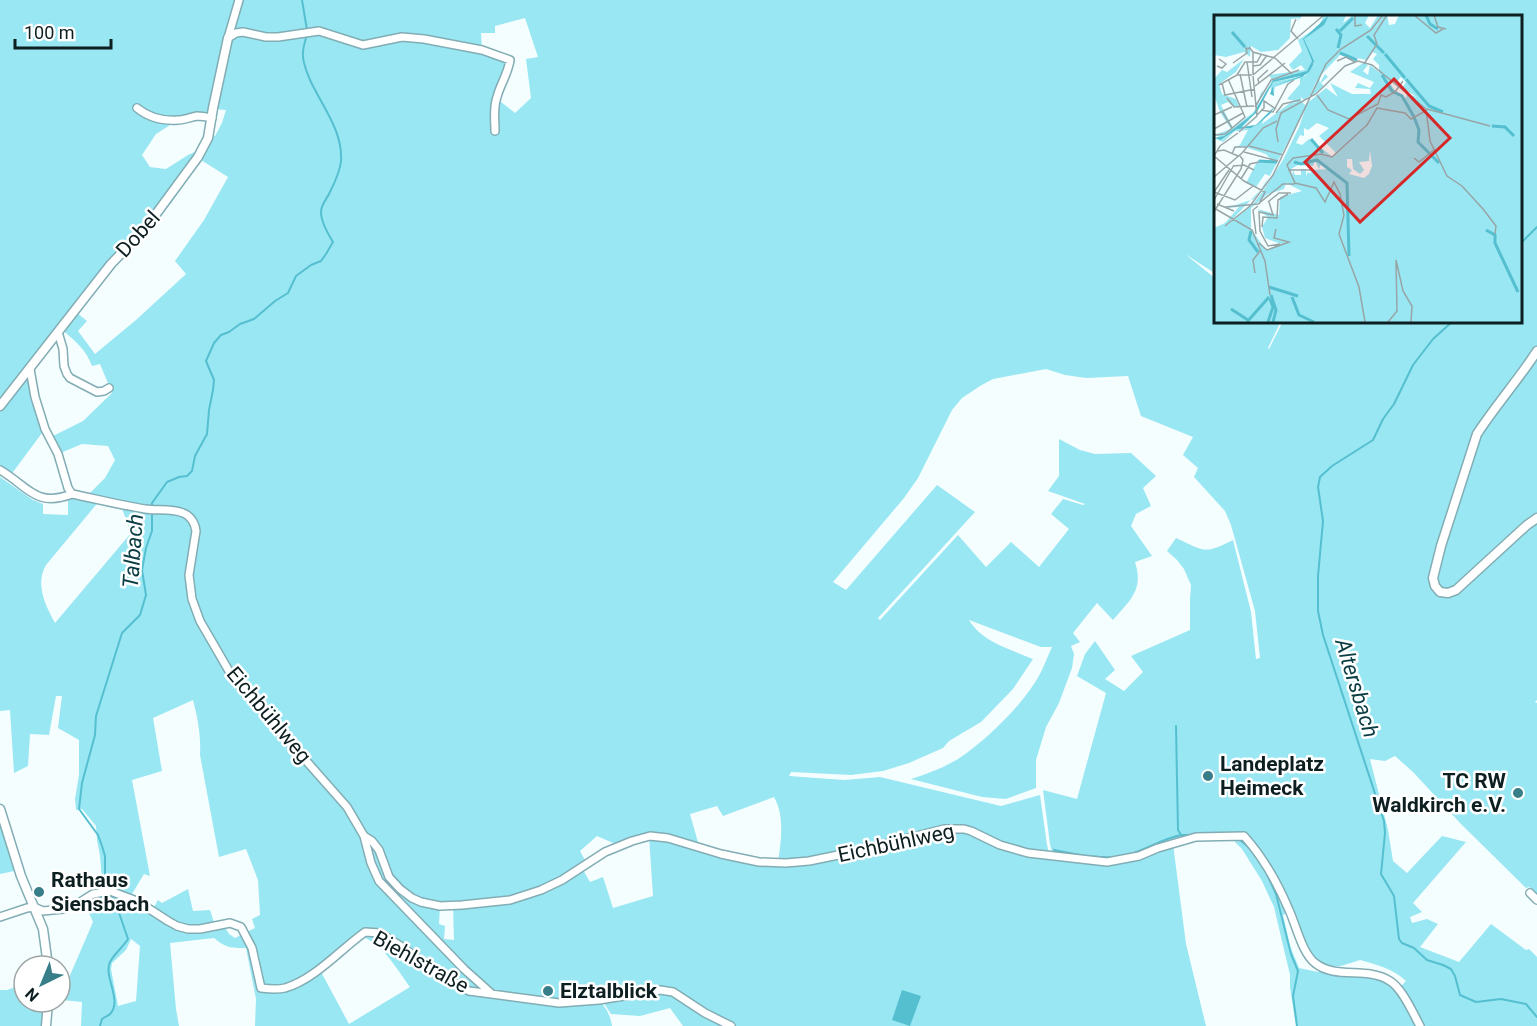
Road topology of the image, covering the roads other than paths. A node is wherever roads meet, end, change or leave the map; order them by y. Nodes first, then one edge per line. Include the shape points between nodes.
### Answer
1 (239, 0) edge
2 (235, 18) junction
3 (243, 32) junction
4 (228, 38) junction
5 (137, 108) dead end
6 (212, 118) junction
7 (495, 131) dead end
8 (58, 332) junction
9 (1537, 351) edge
10 (30, 369) junction
11 (109, 388) dead end
12 (0, 406) edge
13 (0, 470) edge
14 (72, 494) junction
15 (1537, 518) edge
16 (0, 809) edge
17 (364, 836) junction
18 (379, 850) junction
19 (369, 856) junction
20 (1530, 893) dead end
21 (1537, 900) edge
22 (34, 907) junction
23 (0, 917) edge
24 (46, 954) edge
25 (492, 994) junction
26 (730, 1026) edge
27 (1420, 1026) edge

1 - 2 street, Dobel
2 - 3 street
2 - 4 street, Dobel
3 - 4 street
3 - 7 street via 278,37 319,31 363,45 402,37 424,39 482,50 510,60 496,98
4 - 6 street, Dobel
5 - 6 street via 166,120
6 - 8 street, Dobel via 198,157 145,229 111,264
8 - 10 street, Dobel
8 - 11 street via 70,378 97,392
9 - 15 street via 1478,434 1441,546 1433,578 1435,586 1440,592 1456,590
10 - 12 street, Dobel
10 - 14 street via 43,422
13 - 14 street, Eichbühlweg via 38,497 51,499
14 - 17 street, Eichbühlweg via 184,513 194,523 189,575 200,621 233,678 347,807
16 - 22 street
17 - 18 street, Eichbühlweg
17 - 19 street, Biehlstraße
18 - 19 street
18 - 27 street, Eichbühlweg via 389,877 400,890 421,902 440,906 510,900 541,890 605,852 650,836 750,860 786,863 853,852 944,829 971,831 1028,853 1107,862 1196,837 1244,836 1270,873 1311,959 1322,968 1375,974 1390,981
19 - 25 street, Biehlstraße via 379,881
20 - 21 street
22 - 23 street, Biehlstraße
22 - 24 street via 43,929
22 - 25 street, Biehlstraße via 63,909 108,891 188,929 230,923 241,927 252,948 261,988 274,990 304,979 365,932 380,933 445,978 469,991
25 - 26 street, Biehlstraße via 559,1003 660,990 673,992

